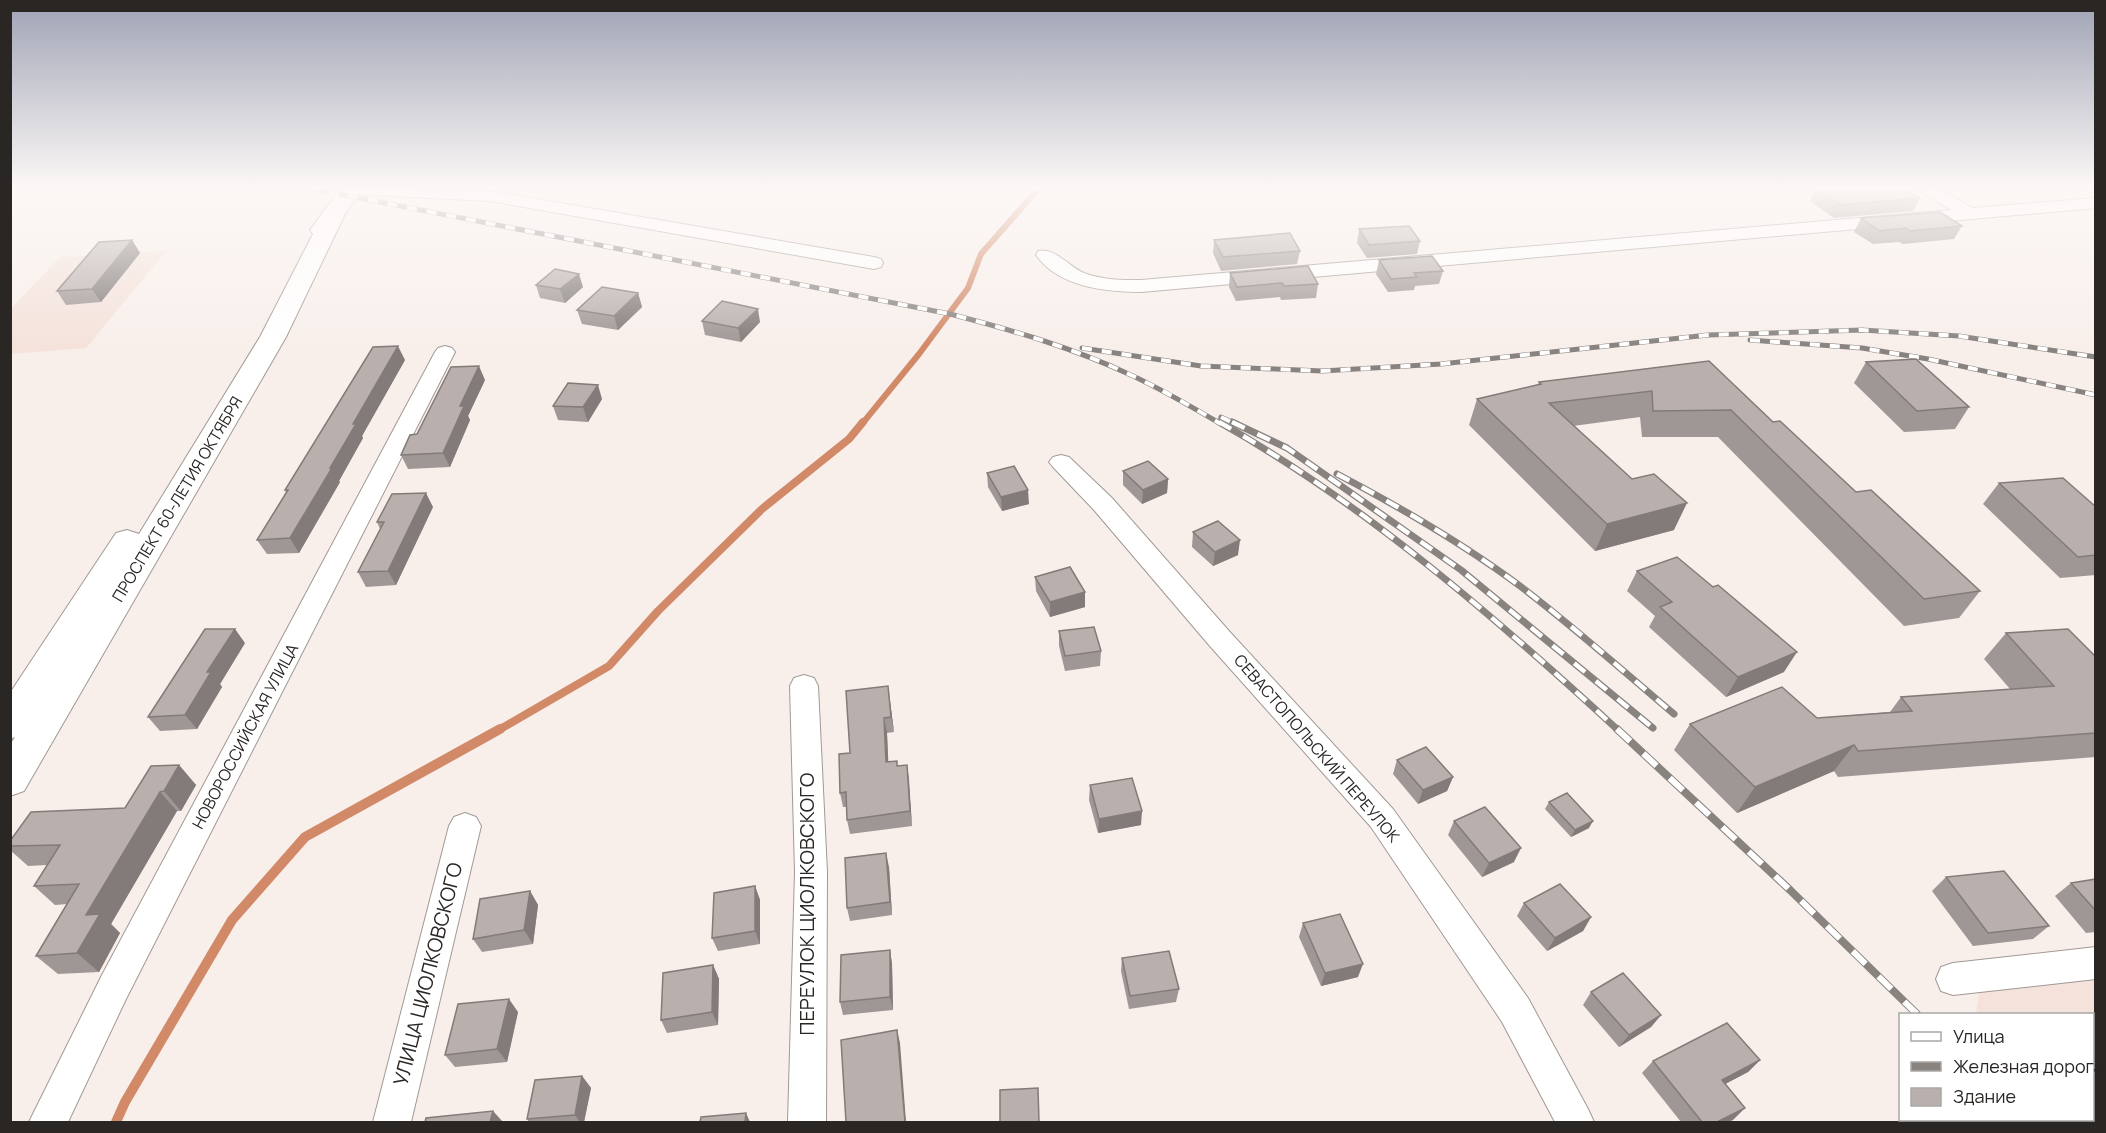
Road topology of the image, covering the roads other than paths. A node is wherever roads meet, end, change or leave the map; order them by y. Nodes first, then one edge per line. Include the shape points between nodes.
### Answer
1 (313, 241) edge
2 (323, 241) edge
3 (747, 241) edge
4 (1645, 241) edge
5 (1045, 255) dead end
6 (874, 263) dead end
7 (445, 352) dead end
8 (1061, 462) dead end
9 (804, 686) dead end
10 (10, 724) edge
11 (10, 780) edge
12 (465, 826) dead end
13 (2096, 963) edge
14 (1953, 979) dead end
15 (48, 1122) edge
16 (392, 1122) edge
17 (807, 1122) edge
18 (1575, 1122) edge

1 - 10 highway, ПРОСПЕКТ 60-ЛЕТИЯ ОКТЯБРЯ
2 - 11 highway, ПРОСПЕКТ 60-ЛЕТИЯ ОКТЯБРЯ via 273,337
3 - 6 street
4 - 5 street via 1122,287 1089,281 1058,268
7 - 15 street, НОВОРОССИЙСКАЯ УЛИЦА via 114,987
8 - 18 street, СЕВАСТОПОЛЬСКИЙ ПЕРЕУЛОК via 1103,504 1382,818 1515,1010
9 - 17 street, ПЕРЕУЛОК ЦИОЛКОВСКОГО via 811,872
12 - 16 street, УЛИЦА ЦИОЛКОВСКОГО
13 - 14 street

